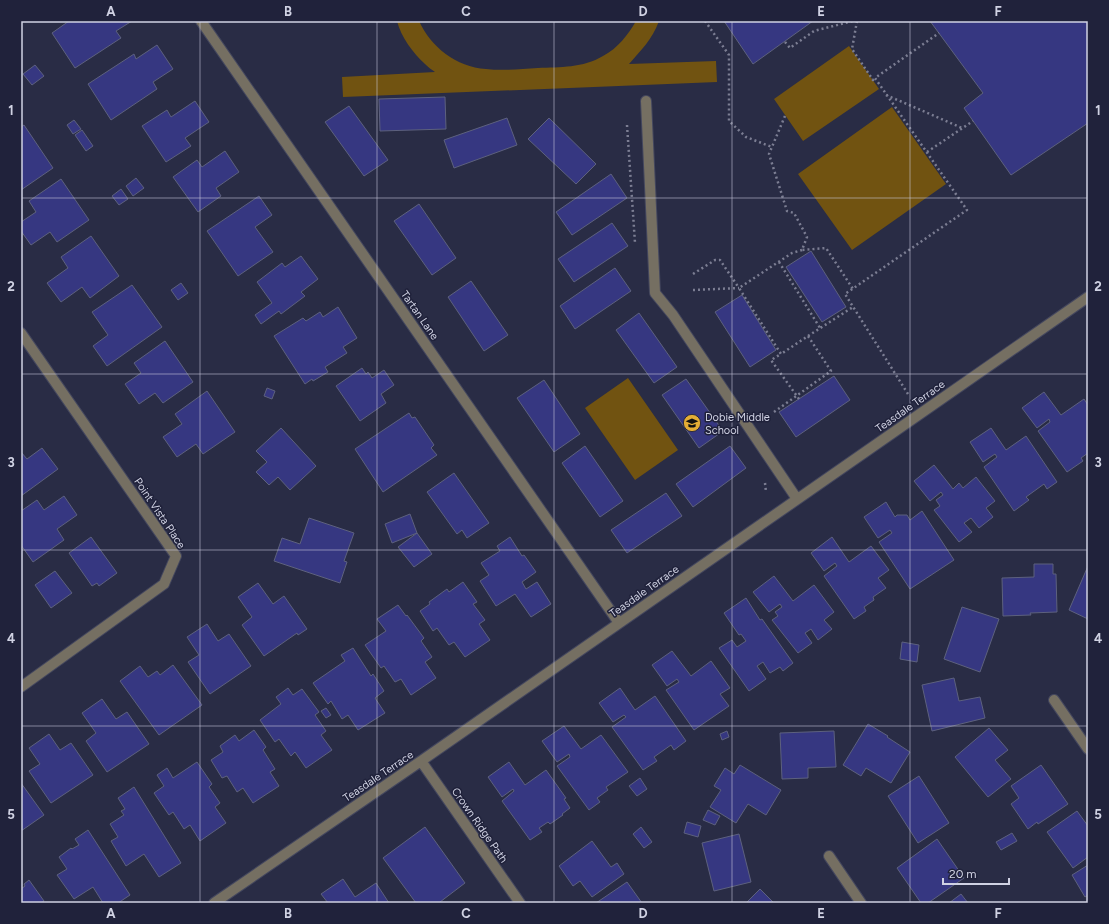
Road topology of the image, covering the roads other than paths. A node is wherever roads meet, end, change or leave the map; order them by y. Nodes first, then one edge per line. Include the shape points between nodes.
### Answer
1 (201, 21) edge
2 (646, 101) dead end
3 (1088, 297) edge
4 (21, 332) edge
5 (797, 499) junction
6 (620, 623) junction
7 (21, 687) edge
8 (1054, 700) dead end
9 (1088, 749) edge
10 (420, 761) junction
11 (829, 856) dead end
12 (214, 903) edge
13 (520, 903) edge
14 (861, 903) edge

1 - 6 street, Tartan Lane
2 - 5 street via 655,293 673,315
3 - 5 street, Teasdale Terrace
4 - 7 street, Point Vista Place via 176,556 164,584
5 - 6 street, Teasdale Terrace
6 - 10 street, Teasdale Terrace
8 - 9 street
10 - 12 street, Teasdale Terrace
10 - 13 street, Crown Ridge Path
11 - 14 street

